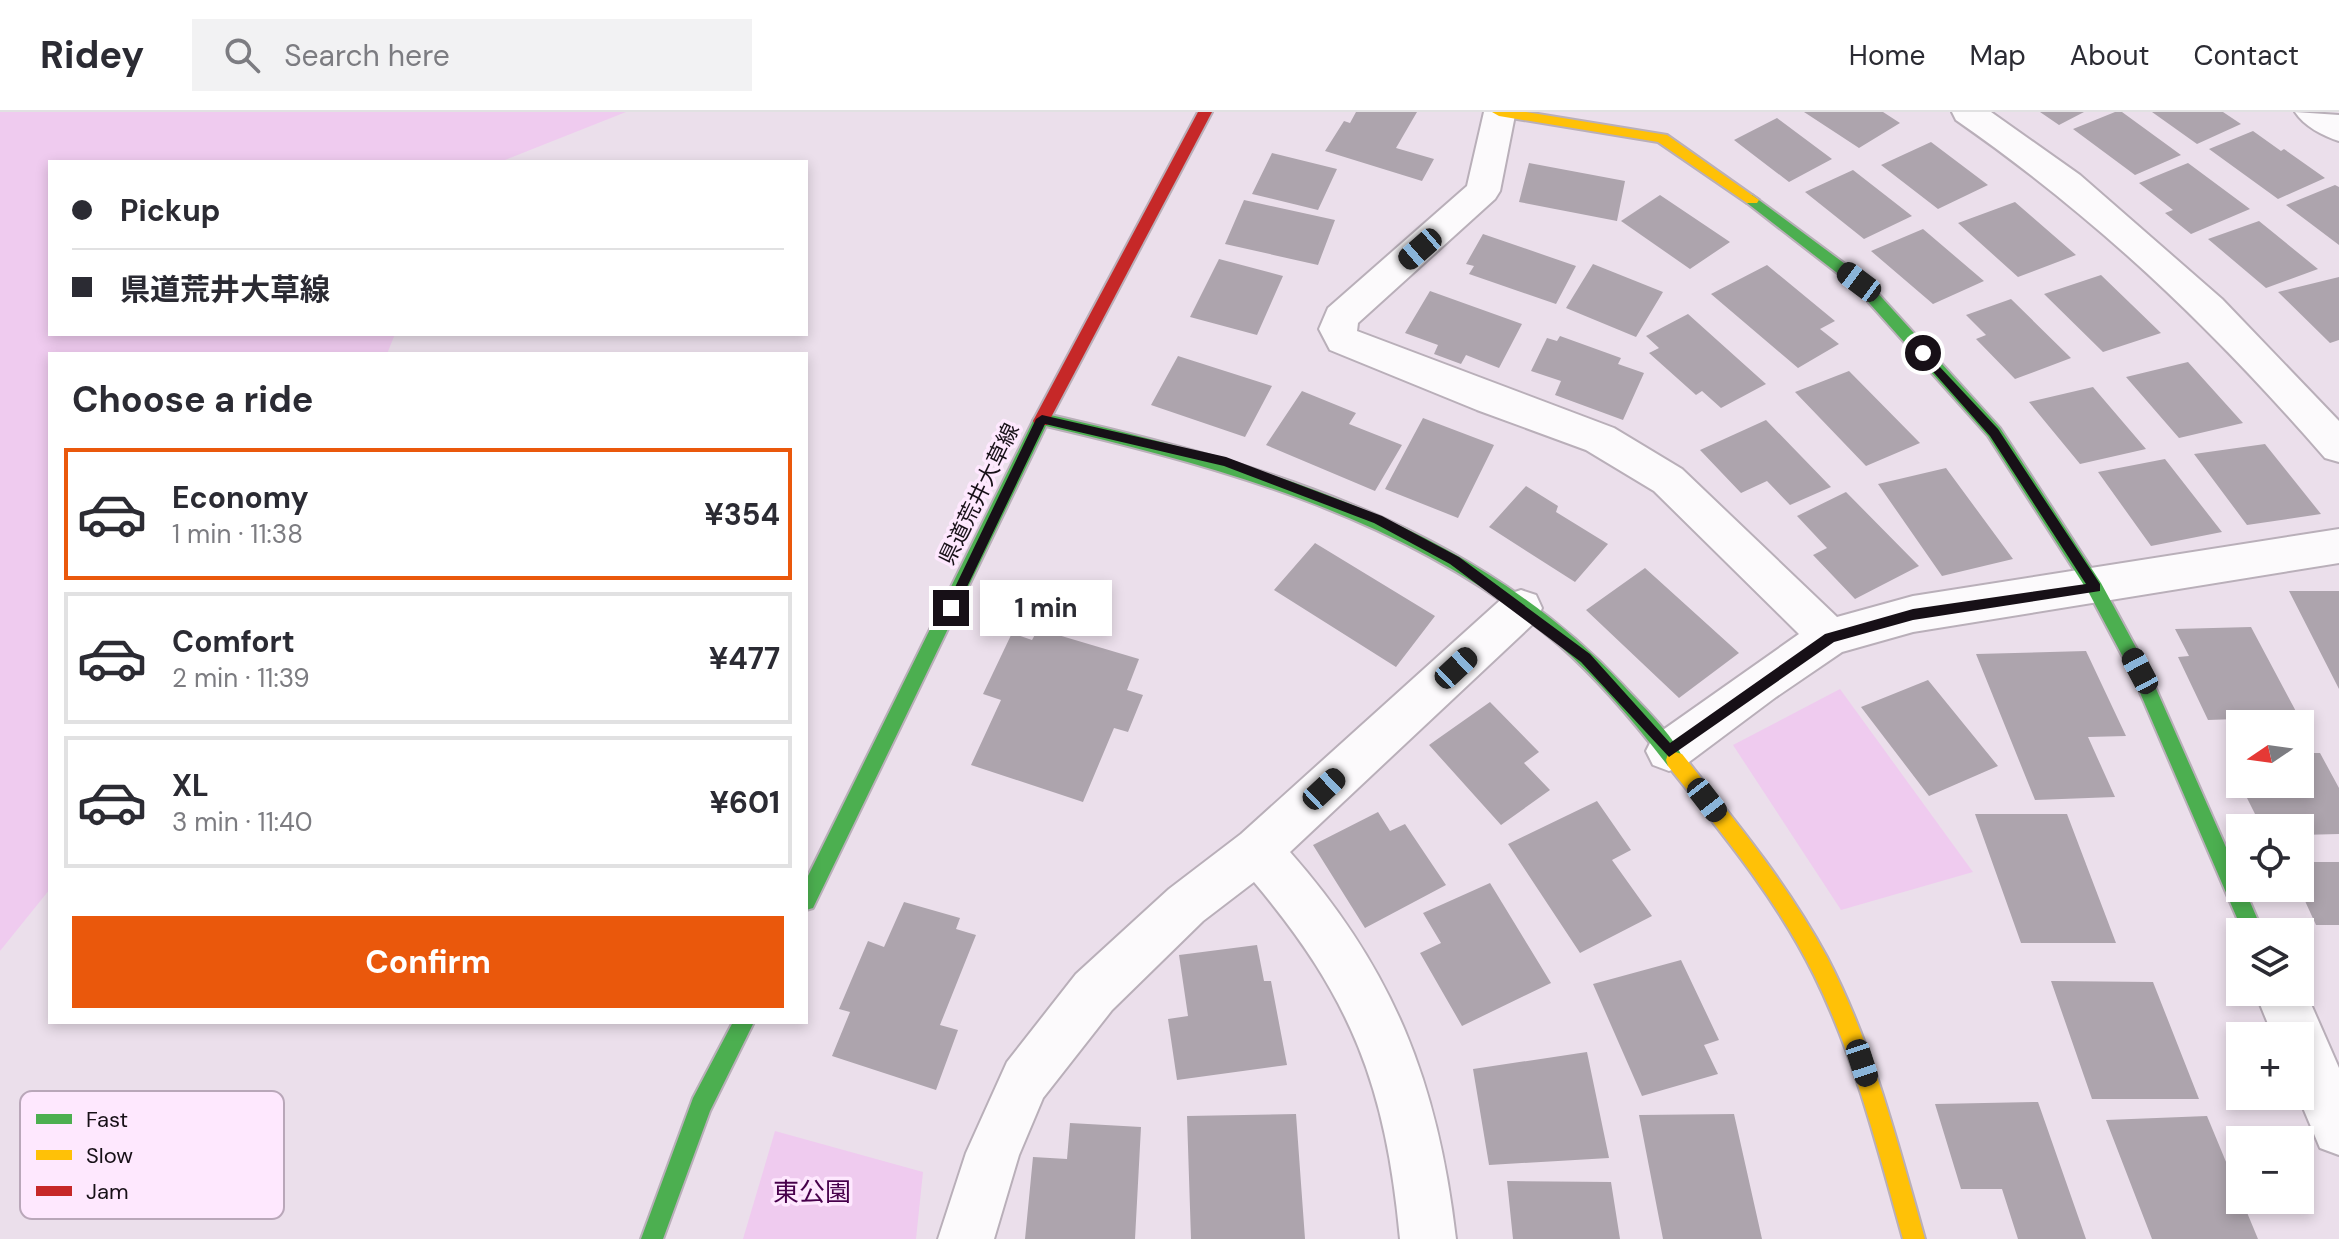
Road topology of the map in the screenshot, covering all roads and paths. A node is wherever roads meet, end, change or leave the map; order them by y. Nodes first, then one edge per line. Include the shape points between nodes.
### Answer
1 (1205, 112) edge
2 (1968, 112) edge
3 (2311, 112) edge
4 (1499, 113) edge
5 (2339, 130) edge
6 (1042, 419) junction
7 (2339, 447) edge
8 (2339, 546) edge
9 (2095, 588) junction
10 (1521, 608) junction
11 (1830, 637) junction
12 (1669, 751) junction
13 (1258, 850) junction
14 (808, 897) edge
15 (2247, 918) edge
16 (743, 1024) edge
17 (2314, 1072) edge
18 (2339, 1129) edge
19 (652, 1239) edge
20 (966, 1239) edge
21 (1428, 1239) edge
22 (1914, 1239) edge

1 - 6 street, 県道荒井大草線
2 - 7 street via 2067,182 2172,272 2272,370
3 - 5 street
4 - 9 street via 1662,138 1859,282 1994,432
4 - 11 street via 1483,191 1341,317 1338,329 1343,340 1600,439 1654,471 1704,511
6 - 10 street via 1226,461 1325,497 1454,561
6 - 14 street, 県道荒井大草線
8 - 9 street
9 - 11 street via 1913,614
9 - 15 street via 2140,671
10 - 12 street via 1585,658
10 - 13 street
11 - 12 street
12 - 22 street via 1761,872 1822,969 1862,1063
13 - 20 street via 1186,905 1094,992 1058,1034 1025,1080 993,1153
13 - 21 street via 1328,936 1382,1031 1411,1114
16 - 19 street via 701,1106
17 - 18 street

